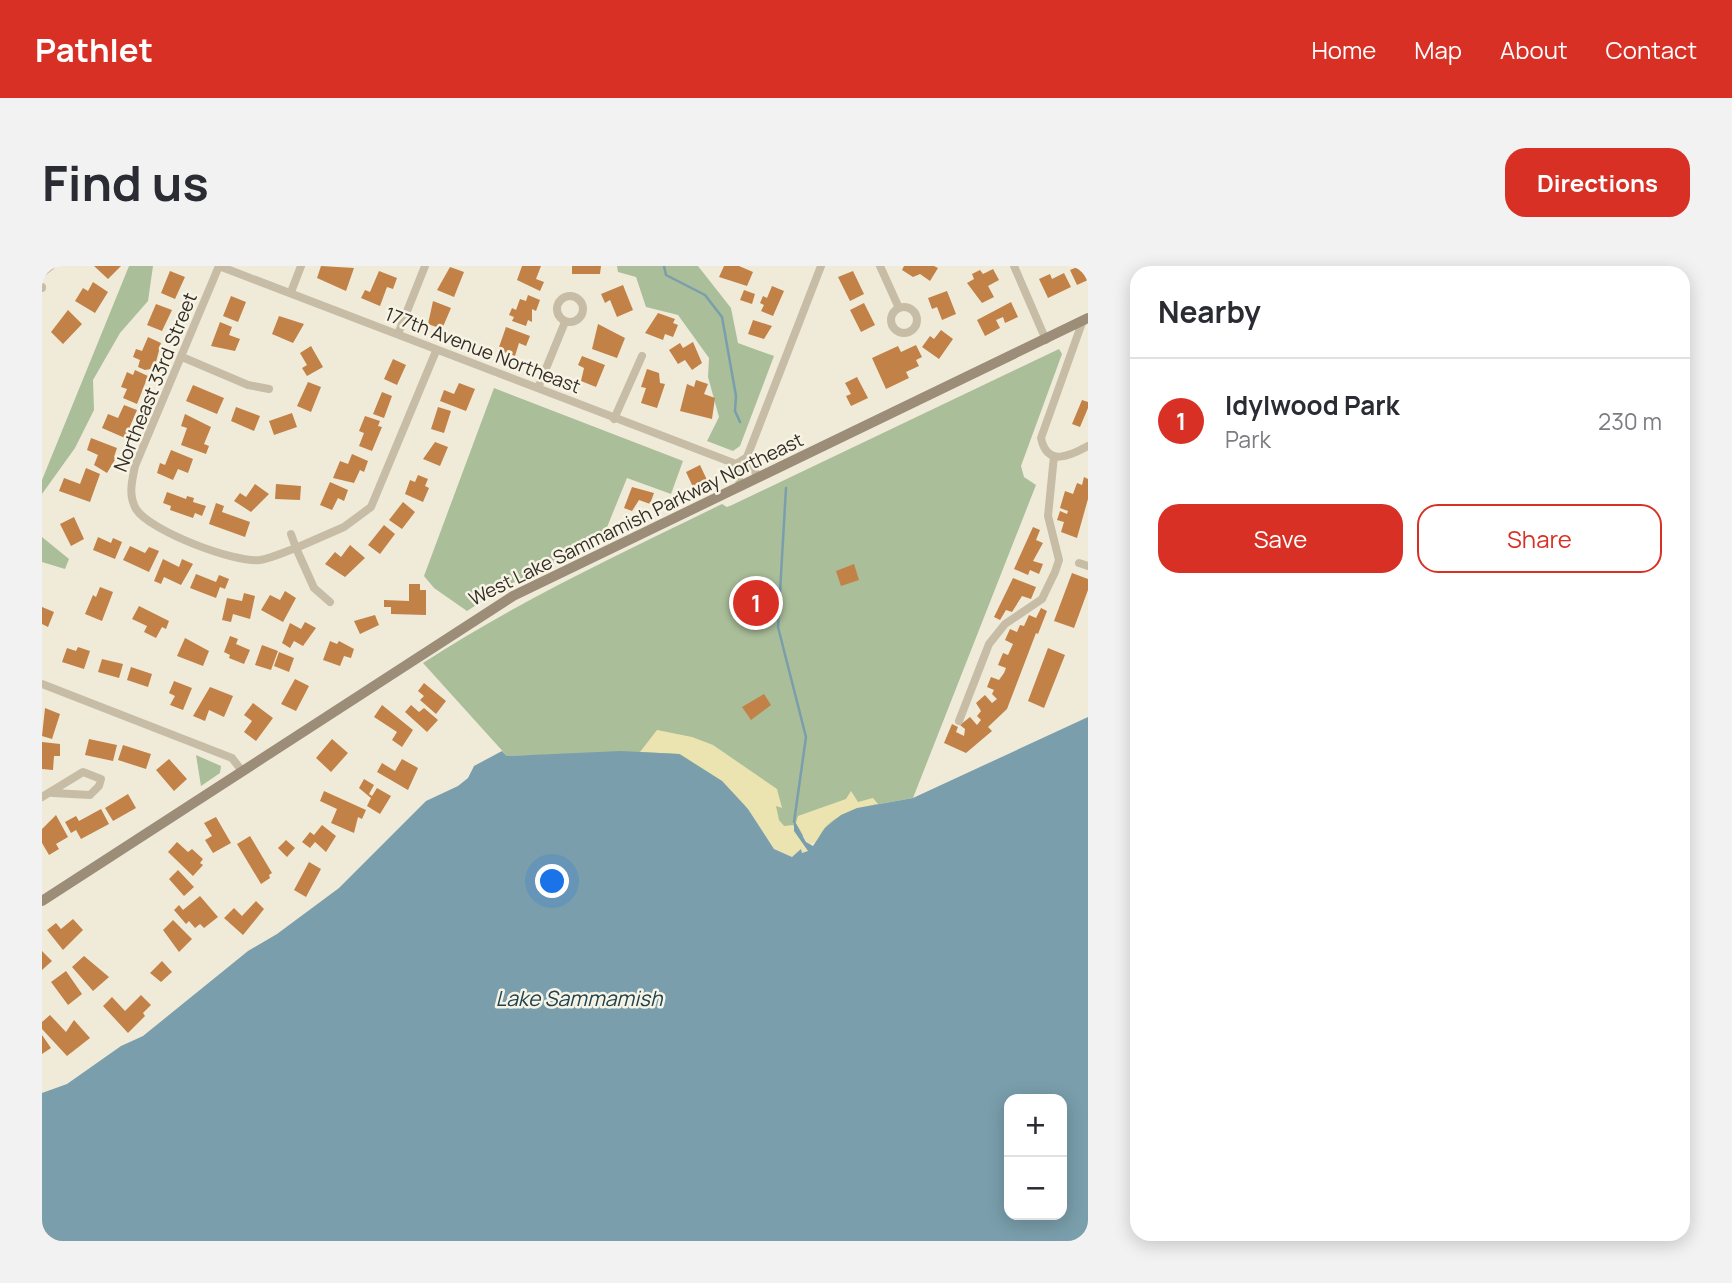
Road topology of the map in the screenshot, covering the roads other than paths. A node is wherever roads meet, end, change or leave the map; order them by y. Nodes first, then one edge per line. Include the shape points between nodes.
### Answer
1 (51, 266) edge
2 (219, 266) edge
3 (301, 266) edge
4 (425, 266) edge
5 (821, 266) edge
6 (880, 266) edge
7 (1014, 266) edge
8 (42, 273) edge
9 (291, 292) junction
10 (899, 308) dead end
11 (1086, 319) edge
12 (565, 322) dead end
13 (398, 334) junction
14 (1046, 340) junction
15 (436, 351) junction
16 (642, 356) dead end
17 (182, 357) junction
18 (538, 388) junction
19 (269, 389) dead end
20 (614, 419) junction
21 (1088, 446) edge
22 (1051, 455) junction
23 (747, 457) junction
24 (736, 464) junction
25 (758, 477) junction
26 (740, 485) junction
27 (290, 534) dead end
28 (296, 548) junction
29 (330, 602) dead end
30 (42, 684) edge
31 (959, 721) dead end
32 (242, 771) junction
33 (53, 793) junction
34 (42, 797) edge
35 (42, 901) edge

1 - 8 street
2 - 9 street, 177th Avenue Northeast
2 - 17 street, Northeast 33rd Street
3 - 9 street
4 - 13 street
5 - 23 street
6 - 10 street
7 - 14 street
9 - 13 street, 177th Avenue Northeast
11 - 14 main road, West Lake Sammamish Parkway Northeast
11 - 22 street via 1042,432 1042,445
12 - 18 street
13 - 15 street, 177th Avenue Northeast
14 - 25 main road, West Lake Sammamish Parkway Northeast
15 - 18 street, 177th Avenue Northeast
15 - 28 street via 372,507 344,527
16 - 20 street
17 - 19 street
17 - 28 street, Northeast 33rd Street via 135,466 131,497 137,511 163,530 240,559 259,560
18 - 20 street, 177th Avenue Northeast
20 - 24 street, 177th Avenue Northeast
21 - 22 street via 1064,458
22 - 31 street via 1048,516 1059,560 1055,572 1042,599 1005,625 989,644
23 - 24 street
23 - 25 street
24 - 26 street
25 - 26 main road, West Lake Sammamish Parkway Northeast
26 - 32 main road, West Lake Sammamish Parkway Northeast via 513,596
27 - 28 street
28 - 29 street via 314,588
30 - 32 street via 232,758
32 - 35 main road, West Lake Sammamish Parkway Northeast
33 - 33 street via 83,772 101,779 90,795
33 - 34 street

